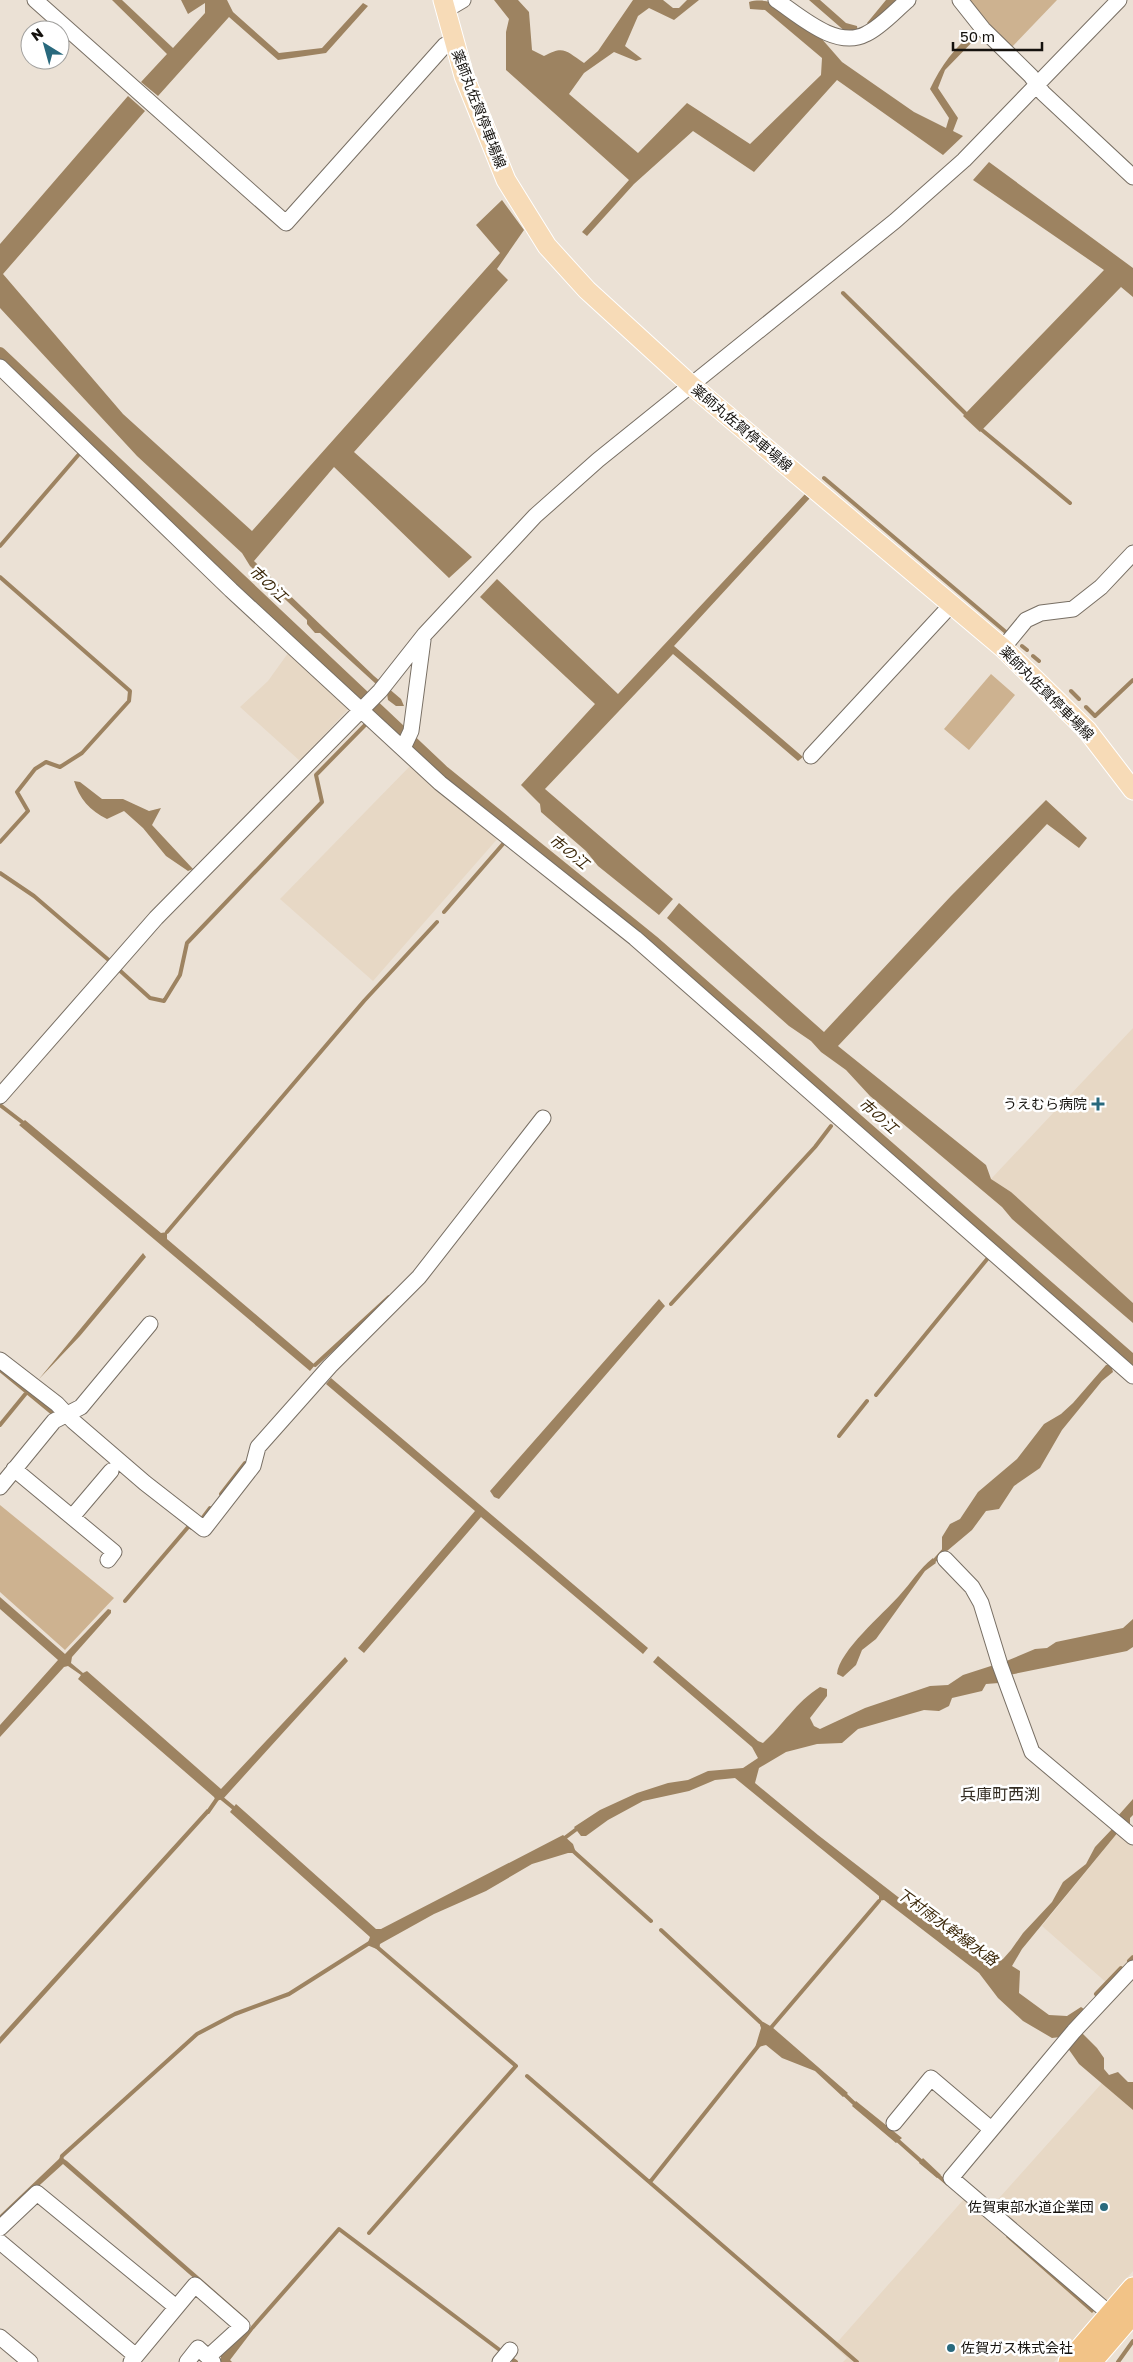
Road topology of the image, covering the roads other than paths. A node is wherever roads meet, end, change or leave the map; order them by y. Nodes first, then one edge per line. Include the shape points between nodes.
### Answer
1 (35, 0) edge
2 (463, 0) edge
3 (776, 0) edge
4 (908, 0) edge
5 (960, 0) edge
6 (1119, 0) edge
7 (444, 5) edge
8 (454, 41) junction
9 (1037, 85) junction
10 (1133, 177) edge
11 (0, 367) edge
12 (691, 385) junction
13 (1133, 553) edge
14 (951, 605) junction
15 (425, 634) junction
16 (1003, 648) junction
17 (368, 716) junction
18 (403, 748) junction
19 (811, 756) dead end
20 (1133, 790) edge
21 (0, 1096) edge
22 (543, 1118) dead end
23 (150, 1324) dead end
24 (0, 1360) edge
25 (1133, 1376) edge
26 (60, 1417) junction
27 (14, 1469) junction
28 (111, 1471) dead end
29 (0, 1486) edge
30 (72, 1517) junction
31 (945, 1559) dead end
32 (108, 1560) dead end
33 (1124, 1829) edge
34 (1133, 1968) edge
35 (894, 2123) dead end
36 (991, 2129) junction
37 (0, 2228) edge
38 (0, 2242) edge
39 (1133, 2288) edge
40 (173, 2304) junction
41 (1133, 2313) edge
42 (1110, 2314) junction
43 (0, 2337) edge
44 (510, 2350) dead end
45 (132, 2356) edge
46 (211, 2359) edge
47 (30, 2362) edge
48 (187, 2362) edge
49 (500, 2362) edge
50 (1070, 2362) edge
51 (1091, 2362) edge

1 - 8 street via 286,223 445,45
2 - 7 street
3 - 4 street via 820,29 842,38 865,35
5 - 9 street
6 - 9 street
7 - 8 main road, 薬師丸佐賀停車場線
8 - 12 main road, 薬師丸佐賀停車場線 via 464,76 506,180 547,246 587,290
9 - 10 street
9 - 12 street via 964,160 895,221
11 - 17 street
12 - 14 main road, 薬師丸佐賀停車場線
12 - 15 street via 535,516
13 - 16 street via 1101,588 1073,609 1041,613 1026,620
14 - 16 main road, 薬師丸佐賀停車場線
14 - 19 street
15 - 17 street via 382,689
15 - 18 street via 411,731
16 - 20 main road, 薬師丸佐賀停車場線 via 1087,730
17 - 18 street
17 - 21 street via 198,874
18 - 25 street via 440,783 649,950
22 - 26 street via 419,1277 330,1366 258,1447 253,1466 204,1530
23 - 26 street via 81,1407
24 - 26 street via 29,1381
26 - 27 street
27 - 29 street
27 - 30 street
28 - 30 street
30 - 32 street via 114,1552
31 - 33 street via 972,1587 981,1603 1032,1752
34 - 36 street via 1074,2031
35 - 36 street via 931,2078
36 - 42 street via 951,2178
37 - 40 street via 37,2194
38 - 45 street
39 - 42 highway
40 - 45 street
40 - 46 street via 195,2285 242,2326
41 - 51 highway
42 - 50 highway
43 - 47 street
44 - 49 street
46 - 48 street via 198,2348

